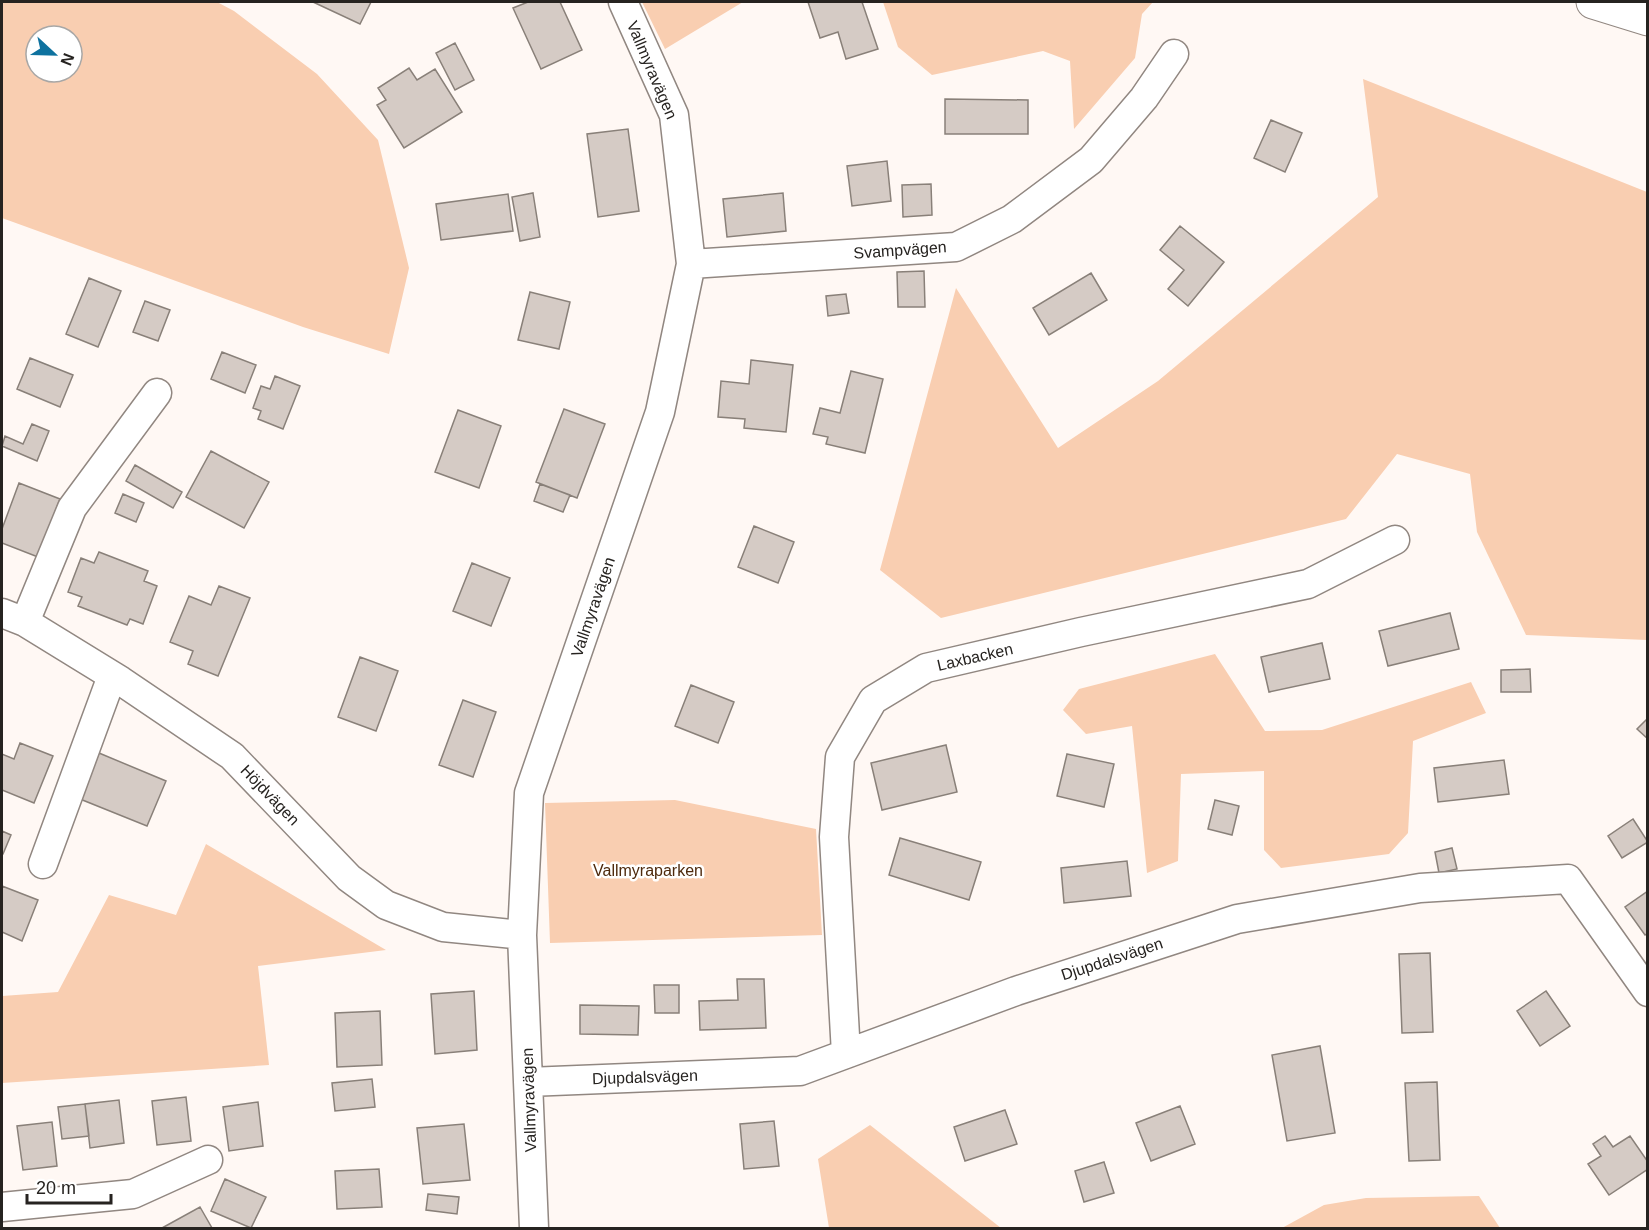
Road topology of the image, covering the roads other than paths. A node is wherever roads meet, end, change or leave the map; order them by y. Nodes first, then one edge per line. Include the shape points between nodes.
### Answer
1 (623, 2) edge
2 (1593, 2) edge
3 (1647, 19) edge
4 (1174, 54) dead end
5 (692, 264) junction
6 (157, 393) dead end
7 (1395, 540) dead end
8 (13, 618) edge
9 (112, 676) junction
10 (43, 864) dead end
11 (522, 935) junction
12 (1647, 992) edge
13 (846, 1054) junction
14 (528, 1082) junction
15 (207, 1160) dead end
16 (2, 1207) edge
17 (534, 1228) edge

1 - 5 street, Vallmyravägen via 674,115
2 - 3 highway
4 - 5 street, Svampvägen via 1144,98 1091,160 1012,219 956,247
5 - 11 street, Vallmyravägen via 660,412 529,793
6 - 8 street, Höjdvägen via 72,508
7 - 13 street, Laxbacken via 1308,584 926,668 873,699 840,757 834,837
8 - 9 street, Höjdvägen
9 - 10 street
9 - 11 street, Höjdvägen via 232,756 349,878 386,905 443,927
11 - 14 street, Vallmyravägen
12 - 13 street, Djupdalsvägen via 1568,879 1420,888 1237,919 1016,991
13 - 14 street, Djupdalsvägen via 800,1071
14 - 17 street, Vallmyravägen
15 - 16 street via 133,1194

